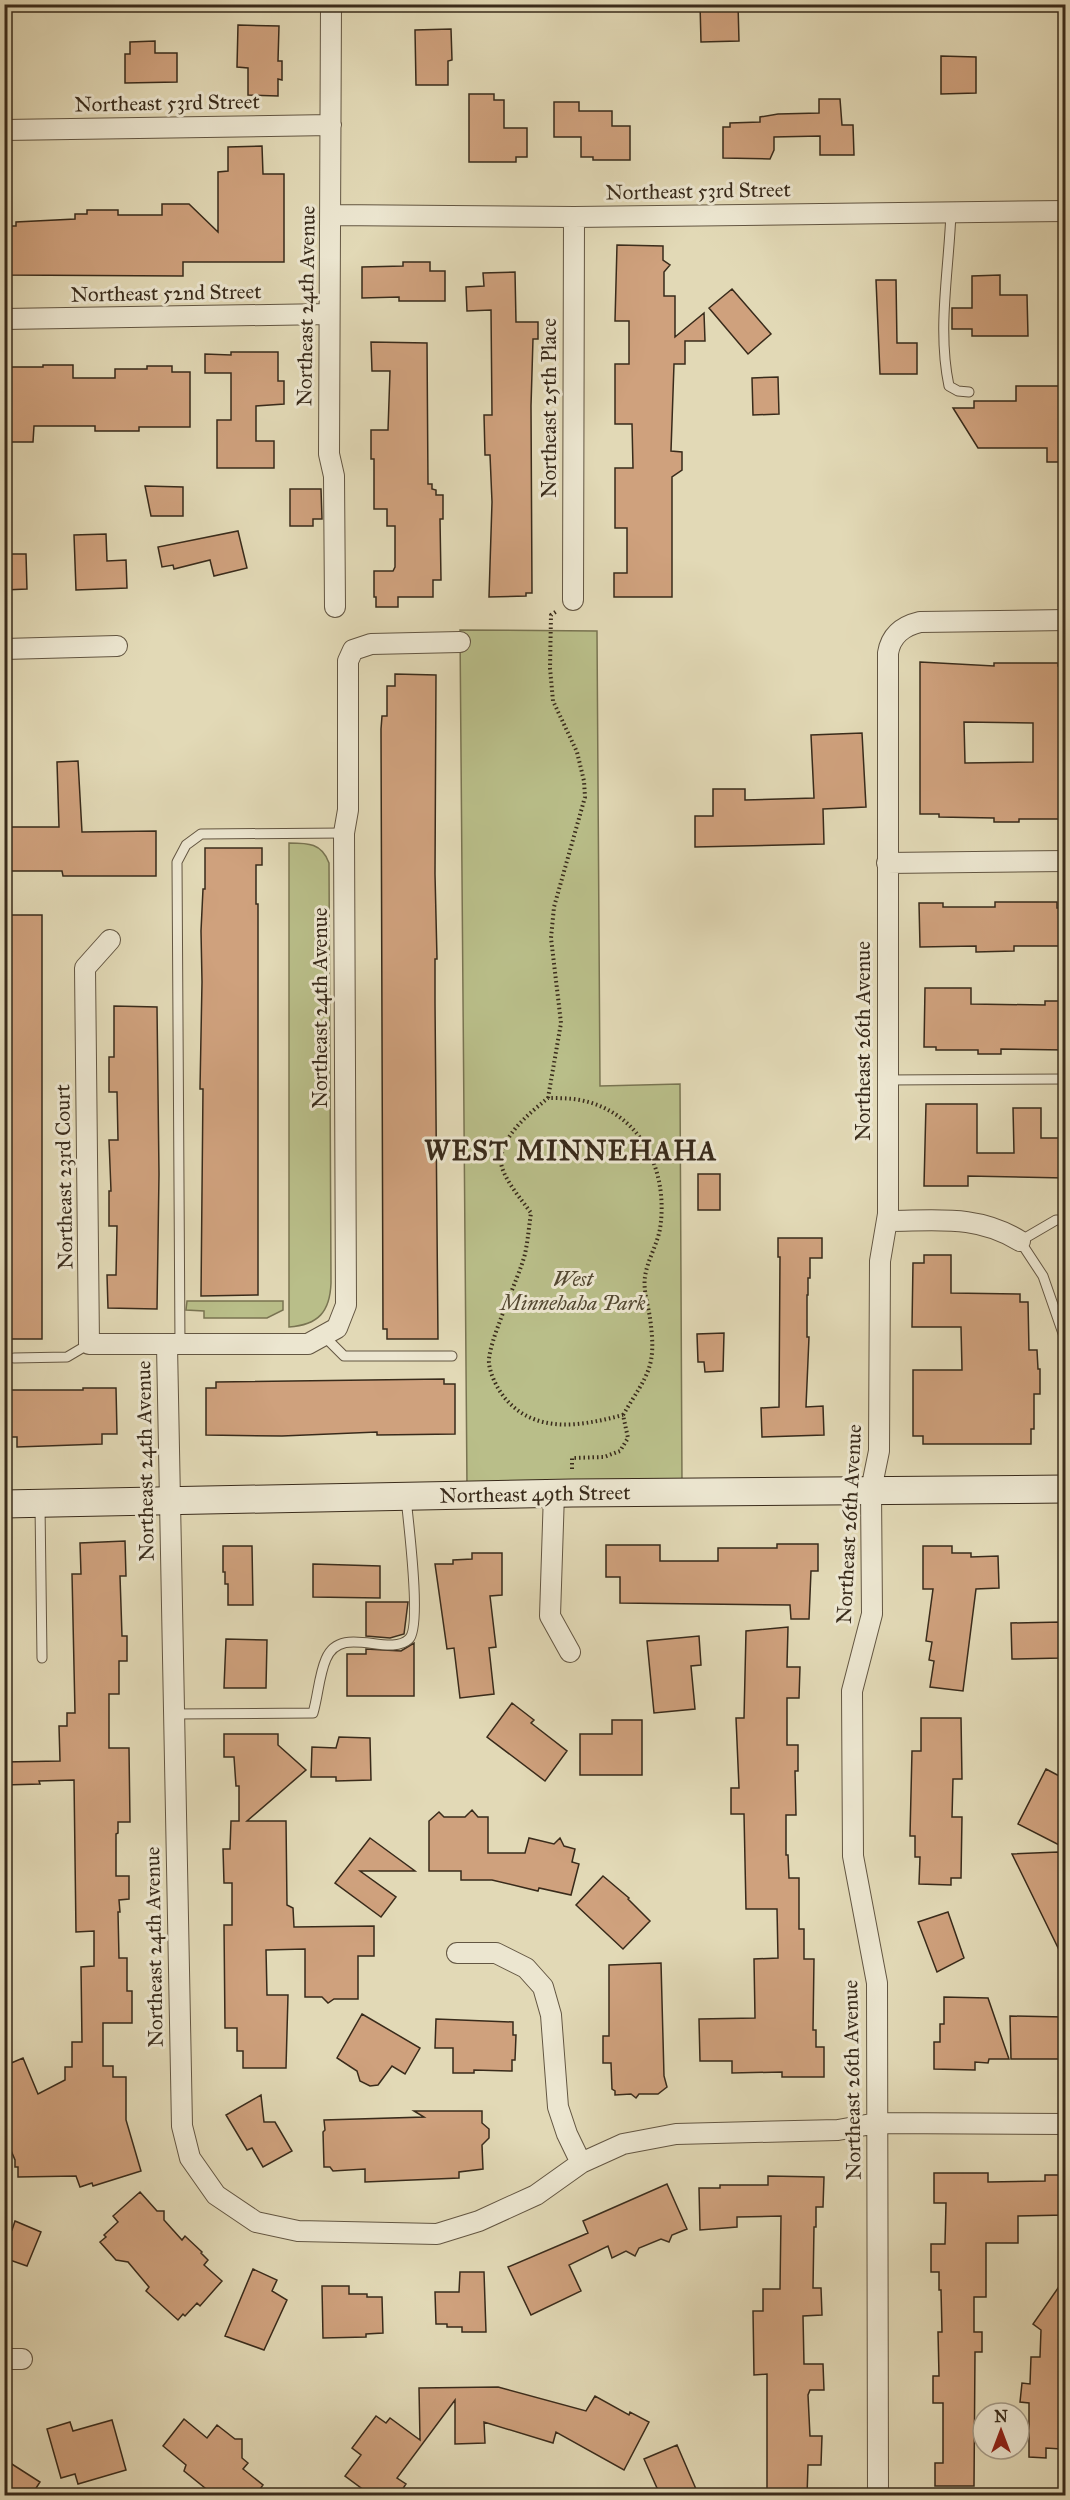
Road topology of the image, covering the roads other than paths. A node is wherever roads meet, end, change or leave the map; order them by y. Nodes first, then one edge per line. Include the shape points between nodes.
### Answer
1 (331, 4) edge
2 (331, 125) junction
3 (4, 130) edge
4 (1065, 211) edge
5 (951, 212) junction
6 (331, 215) junction
7 (574, 217) junction
8 (329, 314) junction
9 (4, 319) edge
10 (969, 392) dead end
11 (573, 600) road end
12 (335, 607) dead end
13 (1065, 620) edge
14 (460, 642) dead end
15 (117, 646) dead end
16 (4, 649) edge
17 (344, 833) junction
18 (1065, 861) edge
19 (887, 863) junction
20 (110, 940) dead end
21 (1065, 1079) edge
22 (887, 1080) junction
23 (1065, 1220) edge
24 (887, 1221) junction
25 (1020, 1241) junction
26 (324, 1336) junction
27 (1065, 1342) edge
28 (89, 1344) junction
29 (174, 1345) junction
30 (453, 1356) dead end
31 (14, 1358) dead end
32 (1065, 1489) edge
33 (871, 1490) junction
34 (554, 1493) junction
35 (405, 1496) junction
36 (170, 1501) junction
37 (40, 1502) junction
38 (4, 1504) edge
39 (570, 1652) dead end
40 (42, 1658) dead end
41 (173, 1714) junction
42 (457, 1953) dead end
43 (877, 2123) junction
44 (1065, 2124) edge
45 (581, 2163) junction
46 (878, 2496) edge

1 - 2 street, Northeast 24th Avenue
2 - 3 street, Northeast 53rd Street
2 - 6 street, Northeast 24th Avenue
4 - 5 street, Northeast 53rd Street
5 - 7 street, Northeast 53rd Street
5 - 10 lane via 944,290 945,368 949,386
6 - 7 street, Northeast 53rd Street
6 - 8 street, Northeast 24th Avenue
7 - 11 street, Northeast 25th Place
8 - 9 street, Northeast 52nd Street
8 - 12 street, Northeast 24th Avenue
13 - 19 street, Northeast 26th Avenue via 927,621 901,630 891,642
14 - 17 street, Northeast 24th Avenue via 371,644 353,650 348,661 348,810
15 - 16 street
17 - 26 street, Northeast 24th Avenue via 346,1305 337,1328
17 - 29 lane via 201,834 186,845 177,862
18 - 19 street
19 - 22 street, Northeast 26th Avenue
20 - 28 street, Northeast 23rd Court via 86,968
21 - 22 lane
22 - 24 street, Northeast 26th Avenue
23 - 25 lane via 1056,1220
24 - 25 street via 972,1221 1001,1229
24 - 33 street, Northeast 26th Avenue via 880,1261 879,1451
25 - 27 lane via 1043,1276
26 - 29 street, Northeast 24th Avenue via 308,1344
26 - 30 lane via 345,1356
28 - 29 street
28 - 31 lane via 67,1358
29 - 36 street, Northeast 24th Avenue
32 - 33 street, Northeast 49th Street
33 - 34 street, Northeast 49th Street
33 - 43 street, Northeast 26th Avenue via 872,1614 852,1691 853,1856 877,1983
34 - 35 street, Northeast 49th Street
34 - 39 street via 550,1616
35 - 36 street, Northeast 49th Street
35 - 41 lane via 415,1609 413,1633 408,1640 397,1644 353,1641 336,1646 326,1658 313,1713
36 - 37 street, Northeast 49th Street
36 - 41 street, Northeast 24th Avenue
37 - 38 street, Northeast 49th Street
37 - 40 lane
41 - 45 street, Northeast 24th Avenue via 182,2126 190,2158 216,2195 255,2222 298,2231 437,2234 479,2221 536,2194
42 - 45 street via 496,1953 526,1968 543,1987 551,2015 558,2107
43 - 44 street
43 - 45 street via 838,2130 676,2133 622,2144
43 - 46 street, Northeast 26th Avenue

